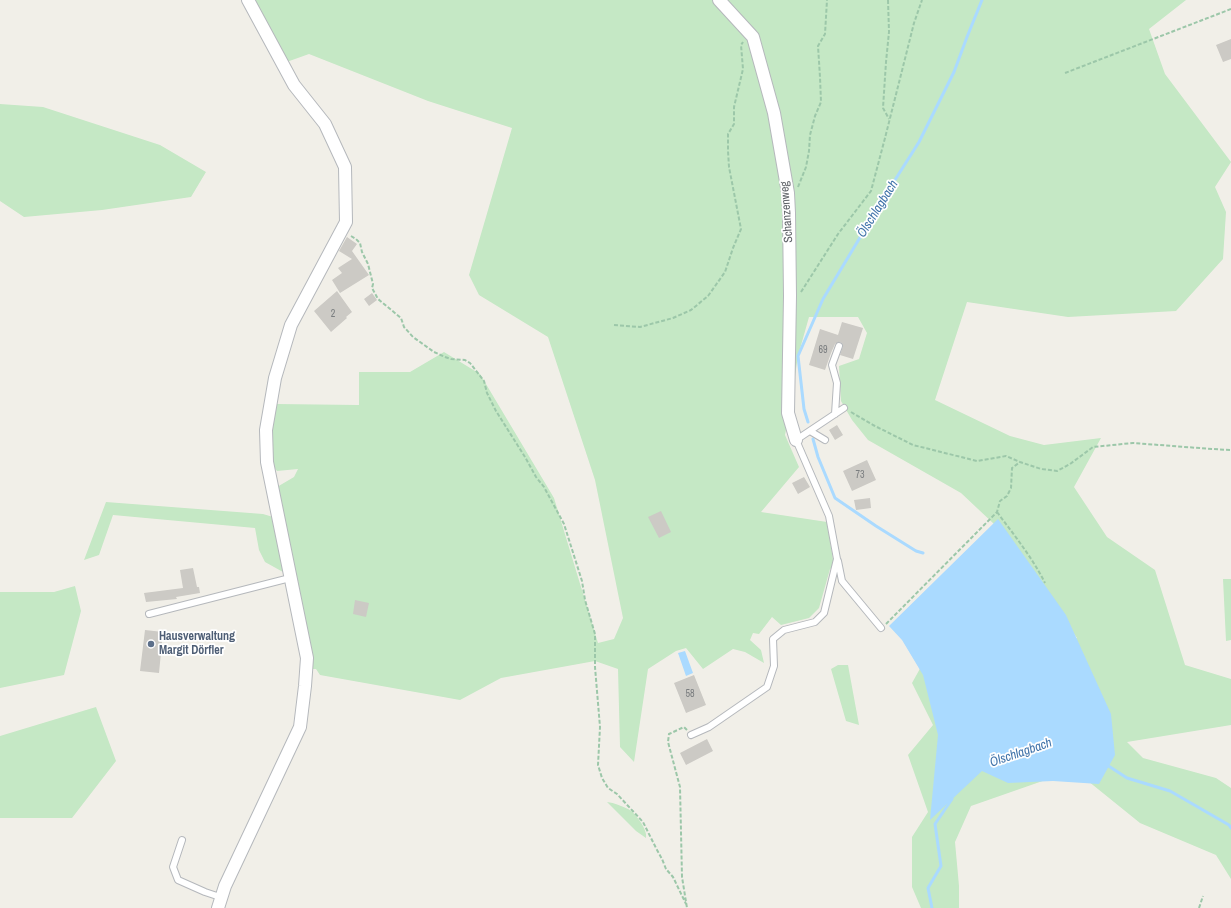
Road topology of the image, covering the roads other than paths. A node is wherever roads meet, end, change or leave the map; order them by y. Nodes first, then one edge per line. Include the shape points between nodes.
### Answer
1 (248, 0) edge
2 (719, 0) edge
3 (839, 346) dead end
4 (844, 408) road end
5 (835, 414) junction
6 (810, 431) junction
7 (796, 440) junction
8 (825, 440) dead end
9 (837, 559) junction
10 (290, 578) junction
11 (149, 614) dead end
12 (881, 628) road end
13 (691, 735) road end
14 (182, 840) dead end
15 (219, 903) edge

1 - 10 street via 294,85 325,124 345,167 346,222 291,326 275,378 266,430 267,462
2 - 7 street, Schanzenweg via 753,37 774,113 788,193 788,413
3 - 5 lane via 832,365 837,383
4 - 5 lane
5 - 6 lane
6 - 7 lane
6 - 8 lane
7 - 9 lane via 829,516
9 - 12 lane via 842,581
9 - 13 lane via 824,613 815,622 784,630 773,639 774,666 767,687 710,727
10 - 11 lane
10 - 15 street via 307,658 300,727
14 - 15 lane via 173,867 178,880 205,892

